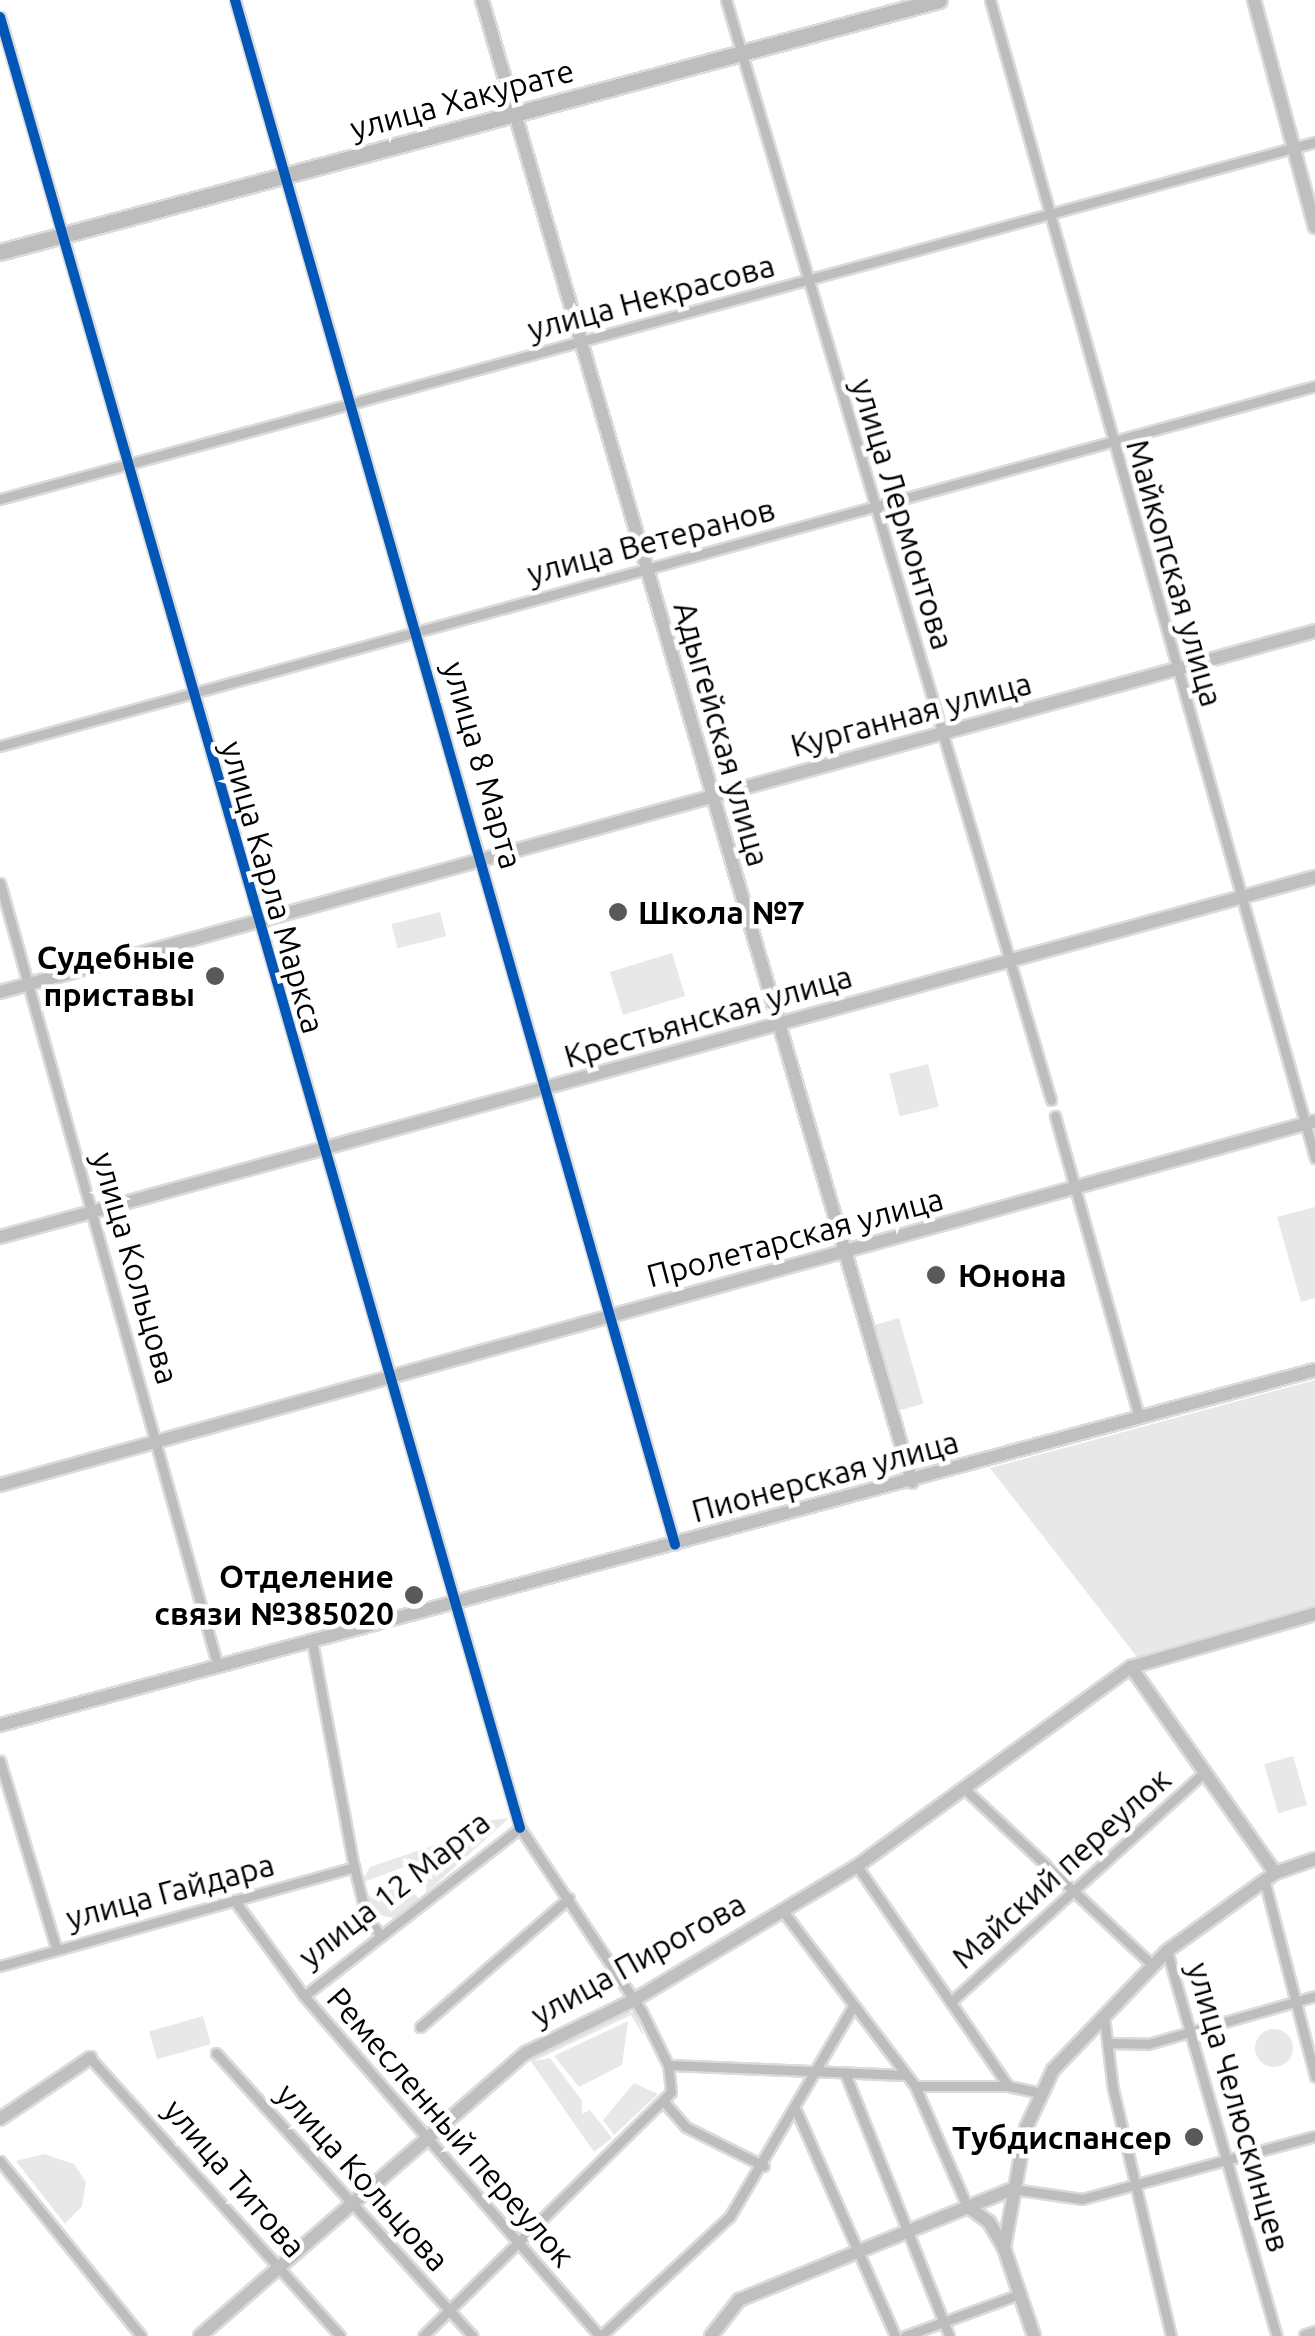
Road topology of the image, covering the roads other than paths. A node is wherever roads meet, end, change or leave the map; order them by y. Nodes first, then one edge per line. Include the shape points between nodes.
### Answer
1 (235, 0) edge
2 (482, 0) edge
3 (726, 0) edge
4 (938, 0) edge
5 (990, 0) edge
6 (1254, 0) edge
7 (0, 17) edge
8 (742, 54) junction
9 (515, 114) junction
10 (1315, 142) edge
11 (1293, 148) junction
12 (284, 176) junction
13 (1048, 215) junction
14 (1315, 227) edge
15 (62, 235) junction
16 (0, 252) edge
17 (808, 280) junction
18 (580, 342) junction
19 (1315, 386) edge
20 (352, 403) junction
21 (1111, 443) junction
22 (128, 464) junction
23 (0, 499) edge
24 (874, 506) junction
25 (646, 568) junction
26 (416, 628) junction
27 (1315, 630) edge
28 (1177, 669) junction
29 (192, 692) junction
30 (942, 734) junction
31 (0, 746) edge
32 (712, 798) junction
33 (484, 858) junction
34 (1315, 877) edge
35 (0, 883) edge
36 (1242, 897) junction
37 (255, 923) junction
38 (1008, 961) junction
39 (28, 984) junction
40 (0, 992) edge
41 (776, 1022) junction
42 (551, 1090) junction
43 (1051, 1100) dead end
44 (1056, 1116) dead end
45 (1310, 1122) edge
46 (324, 1150) junction
47 (1315, 1158) edge
48 (1073, 1188) junction
49 (94, 1210) junction
50 (0, 1237) edge
51 (844, 1250) junction
52 (612, 1315) junction
53 (1315, 1370) edge
54 (388, 1376) junction
55 (1140, 1418) junction
56 (159, 1441) junction
57 (912, 1482) junction
58 (0, 1485) edge
59 (675, 1546) junction
60 (455, 1603) junction
61 (1315, 1614) edge
62 (312, 1642) junction
63 (218, 1667) junction
64 (1131, 1667) junction
65 (0, 1724) edge
66 (0, 1761) edge
67 (1202, 1774) junction
68 (968, 1792) junction
69 (520, 1828) junction
70 (1315, 1860) edge
71 (857, 1866) junction
72 (354, 1867) junction
73 (1270, 1878) junction
74 (1073, 1891) junction
75 (569, 1898) junction
76 (234, 1900) junction
77 (782, 1910) junction
78 (381, 1935) junction
79 (56, 1948) junction
80 (1168, 1951) junction
81 (1152, 1964) junction
82 (0, 1966) edge
83 (304, 1996) junction
84 (1315, 1996) edge
85 (634, 2000) junction
86 (953, 2000) junction
87 (1293, 2002) junction
88 (852, 2008) junction
89 (1104, 2017) junction
90 (420, 2026) dead end
91 (1194, 2030) junction
92 (1109, 2043) junction
93 (216, 2053) dead end
94 (90, 2058) joint
95 (668, 2065) junction
96 (818, 2072) junction
97 (846, 2073) junction
98 (906, 2074) junction
99 (1315, 2077) edge
100 (915, 2086) junction
101 (1008, 2086) junction
102 (1038, 2092) junction
103 (665, 2103) junction
104 (796, 2110) junction
105 (0, 2118) edge
106 (1315, 2136) edge
107 (426, 2137) junction
108 (1230, 2158) junction
109 (0, 2160) edge
110 (764, 2166) junction
111 (1135, 2186) junction
112 (1013, 2189) junction
113 (351, 2201) junction
114 (968, 2206) junction
115 (909, 2228) junction
116 (520, 2240) junction
117 (860, 2248) junction
118 (1004, 2248) junction
119 (278, 2266) junction
120 (1017, 2295) junction
121 (450, 2310) junction
122 (943, 2321) junction
123 (1315, 2333) edge
124 (141, 2336) edge
125 (200, 2336) edge
126 (340, 2336) edge
127 (423, 2336) edge
128 (473, 2336) edge
129 (600, 2336) edge
130 (711, 2336) edge
131 (895, 2336) edge
132 (905, 2336) edge
133 (949, 2336) edge
134 (1034, 2336) edge
135 (1172, 2336) edge
136 (1277, 2336) edge
137 (1306, 2336) edge

1 - 12 street, улица 8 Марта
2 - 9 street, Адыгейская улица
3 - 8 street, улица Лермонтова
4 - 8 main road, улица Хакурате
5 - 13 street, Майкопская улица
6 - 11 street
7 - 15 street, улица Карла Маркса
8 - 9 main road, улица Хакурате
8 - 17 street, улица Лермонтова
9 - 12 main road, улица Хакурате
9 - 18 street, Адыгейская улица
10 - 11 street, улица Некрасова
11 - 13 street, улица Некрасова
11 - 14 street
12 - 15 main road, улица Хакурате
12 - 20 street, улица 8 Марта
13 - 17 street, улица Некрасова
13 - 21 street, Майкопская улица
15 - 16 main road, улица Хакурате
15 - 22 street, улица Карла Маркса
17 - 18 street, улица Некрасова
17 - 24 street, улица Лермонтова
18 - 20 street, улица Некрасова
18 - 25 street, Адыгейская улица
19 - 21 street, улица Ветеранов
20 - 22 street, улица Некрасова
20 - 26 street, улица 8 Марта
21 - 24 street, улица Ветеранов
21 - 28 street, Майкопская улица
22 - 23 street, улица Некрасова
22 - 29 street, улица Карла Маркса
24 - 25 street, улица Ветеранов
24 - 30 street, улица Лермонтова
25 - 26 street, улица Ветеранов
25 - 32 street, Адыгейская улица
26 - 29 street, улица Ветеранов
26 - 33 street, улица 8 Марта
27 - 28 street, Курганная улица
28 - 30 street, Курганная улица
28 - 36 street, Майкопская улица
29 - 31 street, улица Ветеранов
29 - 37 street, улица Карла Маркса
30 - 32 street, Курганная улица
30 - 38 street, улица Лермонтова
32 - 33 street, Курганная улица
32 - 41 street, Адыгейская улица
33 - 37 street, Курганная улица
33 - 42 street, улица 8 Марта
34 - 36 street, Крестьянская улица
35 - 39 street, улица Кольцова
36 - 38 street, Крестьянская улица
36 - 45 street, Майкопская улица
37 - 39 street, Курганная улица
37 - 46 street, улица Карла Маркса
38 - 41 street, Крестьянская улица
38 - 43 street, улица Лермонтова
39 - 40 street, Курганная улица
39 - 49 street, улица Кольцова
41 - 42 street, Крестьянская улица
41 - 51 street, Адыгейская улица
42 - 46 street, Крестьянская улица
42 - 52 street, улица 8 Марта
44 - 48 street
45 - 47 street, Майкопская улица
45 - 48 street, Пролетарская улица
46 - 49 street, Крестьянская улица
46 - 54 street, улица Карла Маркса
48 - 51 street, Пролетарская улица
48 - 55 street
49 - 50 street, Крестьянская улица
49 - 56 street, улица Кольцова
51 - 52 street, Пролетарская улица
51 - 57 street, Адыгейская улица
52 - 54 street, Пролетарская улица
52 - 59 street, улица 8 Марта
53 - 55 street, Пионерская улица
54 - 56 street, Пролетарская улица
54 - 60 street, улица Карла Маркса
55 - 57 street, Пионерская улица
56 - 58 street, Пролетарская улица
56 - 63 street, улица Кольцова
57 - 59 street, Пионерская улица
59 - 60 street, Пионерская улица
60 - 62 street, Пионерская улица
60 - 69 street, улица Карла Маркса
61 - 64 street
62 - 63 street, Пионерская улица
62 - 72 street
63 - 65 street, Пионерская улица
64 - 67 street
64 - 68 street, улица Пирогова
66 - 79 street
67 - 73 street
67 - 74 street, Майский переулок
68 - 71 street, улица Пирогова
68 - 74 street, улица Челюскинцев
69 - 75 street, улица Карла Маркса
69 - 78 street, улица 12 Марта
70 - 73 street
71 - 77 street, улица Пирогова
71 - 86 street
72 - 76 street, улица Гайдара
72 - 78 street via 367,1920
73 - 80 street
73 - 87 street
74 - 81 street, улица Челюскинцев
74 - 86 street, Майский переулок
75 - 85 street, улица Карла Маркса
75 - 90 street
76 - 79 street, улица Гайдара
76 - 83 street, Ремесленный переулок
77 - 85 street, улица Пирогова
77 - 88 street
78 - 83 street, улица 12 Марта
79 - 82 street, улица Гайдара
80 - 81 street
80 - 91 street, улица Челюскинцев
81 - 89 street
83 - 107 street, Ремесленный переулок
84 - 87 street
85 - 95 street, улица Карла Маркса
85 - 107 street, улица Пирогова via 526,2053
86 - 101 street
87 - 91 street
87 - 99 street
88 - 96 street
88 - 98 street
89 - 92 street
89 - 102 street
91 - 92 street via 1128,2047
91 - 108 street, улица Челюскинцев
92 - 111 street
93 - 113 street, улица Кольцова
94 - 105 street
94 - 119 street, улица Титова
95 - 96 street
95 - 103 street
96 - 97 street
96 - 104 street
97 - 98 street
97 - 115 street
98 - 100 street
100 - 101 street
100 - 114 street
101 - 102 street
102 - 112 street
103 - 110 street via 686,2127
103 - 116 street
104 - 110 street
104 - 117 street
106 - 108 street
107 - 113 street, улица Пирогова
107 - 116 street, Ремесленный переулок
108 - 111 street
108 - 136 street, улица Челюскинцев
109 - 124 street
110 - 129 street via 730,2216
111 - 112 street via 1082,2199
111 - 135 street
112 - 114 street
112 - 118 street
113 - 119 street, улица Пирогова
113 - 121 street, улица Кольцова
114 - 115 street
114 - 118 street
115 - 117 street
115 - 122 street
116 - 121 street
116 - 129 street, Ремесленный переулок
117 - 130 street via 739,2300
117 - 131 street
118 - 120 street
119 - 125 street, улица Пирогова
119 - 126 street, улица Титова
120 - 122 street
120 - 134 street
121 - 127 street
121 - 128 street, улица Кольцова
122 - 132 street
122 - 133 street
123 - 137 street

